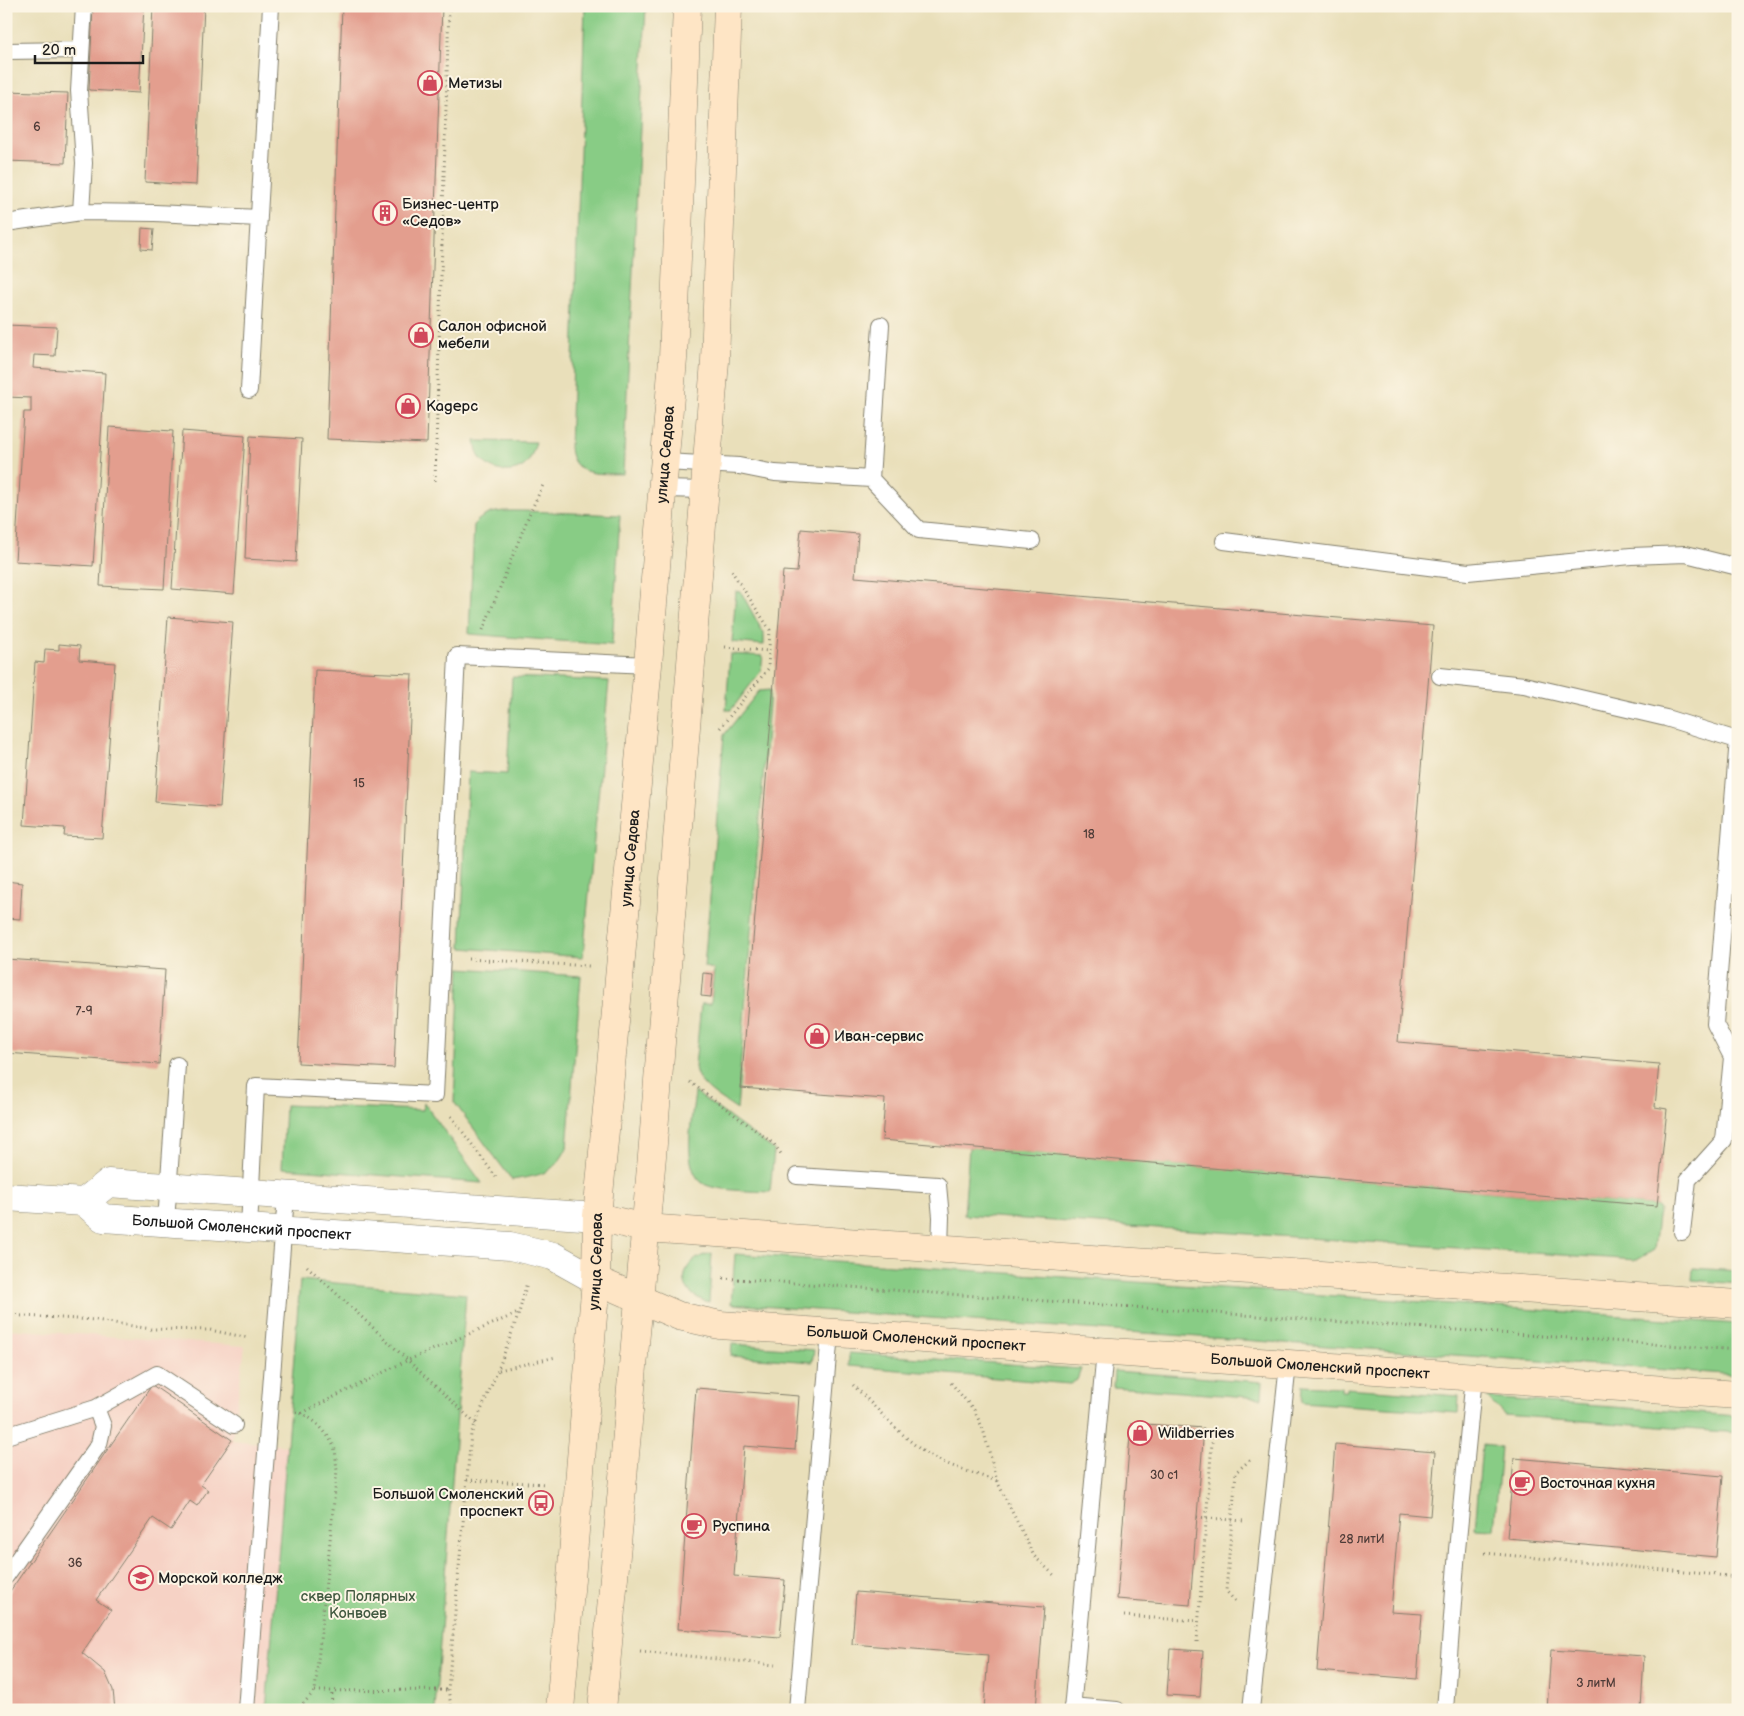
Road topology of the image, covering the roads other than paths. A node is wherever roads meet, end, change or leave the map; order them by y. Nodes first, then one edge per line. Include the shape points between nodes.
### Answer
1 (84, 6) edge
2 (271, 6) edge
3 (687, 6) edge
4 (728, 6) edge
5 (81, 50) junction
6 (6, 51) edge
7 (81, 212) junction
8 (259, 218) junction
9 (6, 222) edge
10 (881, 325) dead end
11 (249, 390) dead end
12 (664, 476) junction
13 (706, 477) junction
14 (871, 479) junction
15 (1032, 541) dead end
16 (1224, 541) dead end
17 (1738, 567) edge
18 (648, 665) junction
19 (1440, 676) dead end
20 (1737, 740) edge
21 (177, 1065) dead end
22 (797, 1176) road end
23 (168, 1188) junction
24 (251, 1194) junction
25 (286, 1196) junction
26 (6, 1198) edge
27 (84, 1202) junction
28 (597, 1217) junction
29 (166, 1222) junction
30 (249, 1228) junction
31 (645, 1228) junction
32 (283, 1230) junction
33 (1682, 1232) dead end
34 (940, 1248) junction
35 (596, 1280) junction
36 (638, 1299) junction
37 (1738, 1304) edge
38 (830, 1333) junction
39 (1105, 1351) junction
40 (1288, 1364) junction
41 (1474, 1377) junction
42 (1738, 1395) edge
43 (96, 1408) junction
44 (234, 1425) dead end
45 (6, 1436) edge
46 (6, 1576) edge
47 (1072, 1708) edge
48 (246, 1710) edge
49 (560, 1710) edge
50 (602, 1710) edge
51 (797, 1710) edge
52 (1116, 1710) edge
53 (1251, 1710) edge
54 (1445, 1710) edge

1 - 5 lane
2 - 8 lane
3 - 12 main road, улица Седова via 673,359
4 - 13 main road via 715,361
5 - 6 lane
5 - 7 lane via 79,91 84,163
7 - 8 lane
7 - 9 lane
8 - 11 lane
10 - 14 lane
12 - 13 lane
12 - 13 lane
12 - 18 main road, улица Седова
13 - 14 lane via 775,472
13 - 31 main road
14 - 15 lane via 919,530
16 - 17 lane via 1468,572 1631,556 1686,554
18 - 24 lane via 456,656 435,1095 256,1086
18 - 28 main road, улица Седова
19 - 20 lane via 1524,685 1666,718
20 - 33 lane via 1715,1024 1732,1057 1724,1140 1688,1180
21 - 23 lane
22 - 34 lane via 938,1185
23 - 24 street
23 - 27 street via 108,1183
23 - 29 lane
24 - 25 street
24 - 30 lane
25 - 28 street
25 - 32 lane
26 - 27 street
27 - 29 street, Большой Смоленский проспект via 103,1218
28 - 31 main road
28 - 35 main road, улица Седова
29 - 30 street, Большой Смоленский проспект
30 - 32 street, Большой Смоленский проспект
31 - 34 main road
31 - 36 main road
32 - 35 street, Большой Смоленский проспект via 510,1246 553,1256
32 - 48 lane
34 - 37 main road
35 - 36 main road, Большой Смоленский проспект
35 - 49 main road, улица Седова
36 - 38 main road, Большой Смоленский проспект via 679,1316 720,1325
36 - 50 main road
38 - 39 main road, Большой Смоленский проспект
38 - 51 lane
39 - 40 main road, Большой Смоленский проспект
39 - 47 lane
40 - 41 main road, Большой Смоленский проспект
40 - 53 lane
41 - 42 main road, Большой Смоленский проспект
41 - 54 lane
43 - 44 lane via 157,1374
43 - 45 lane
43 - 46 lane via 103,1426 99,1444
47 - 52 lane

